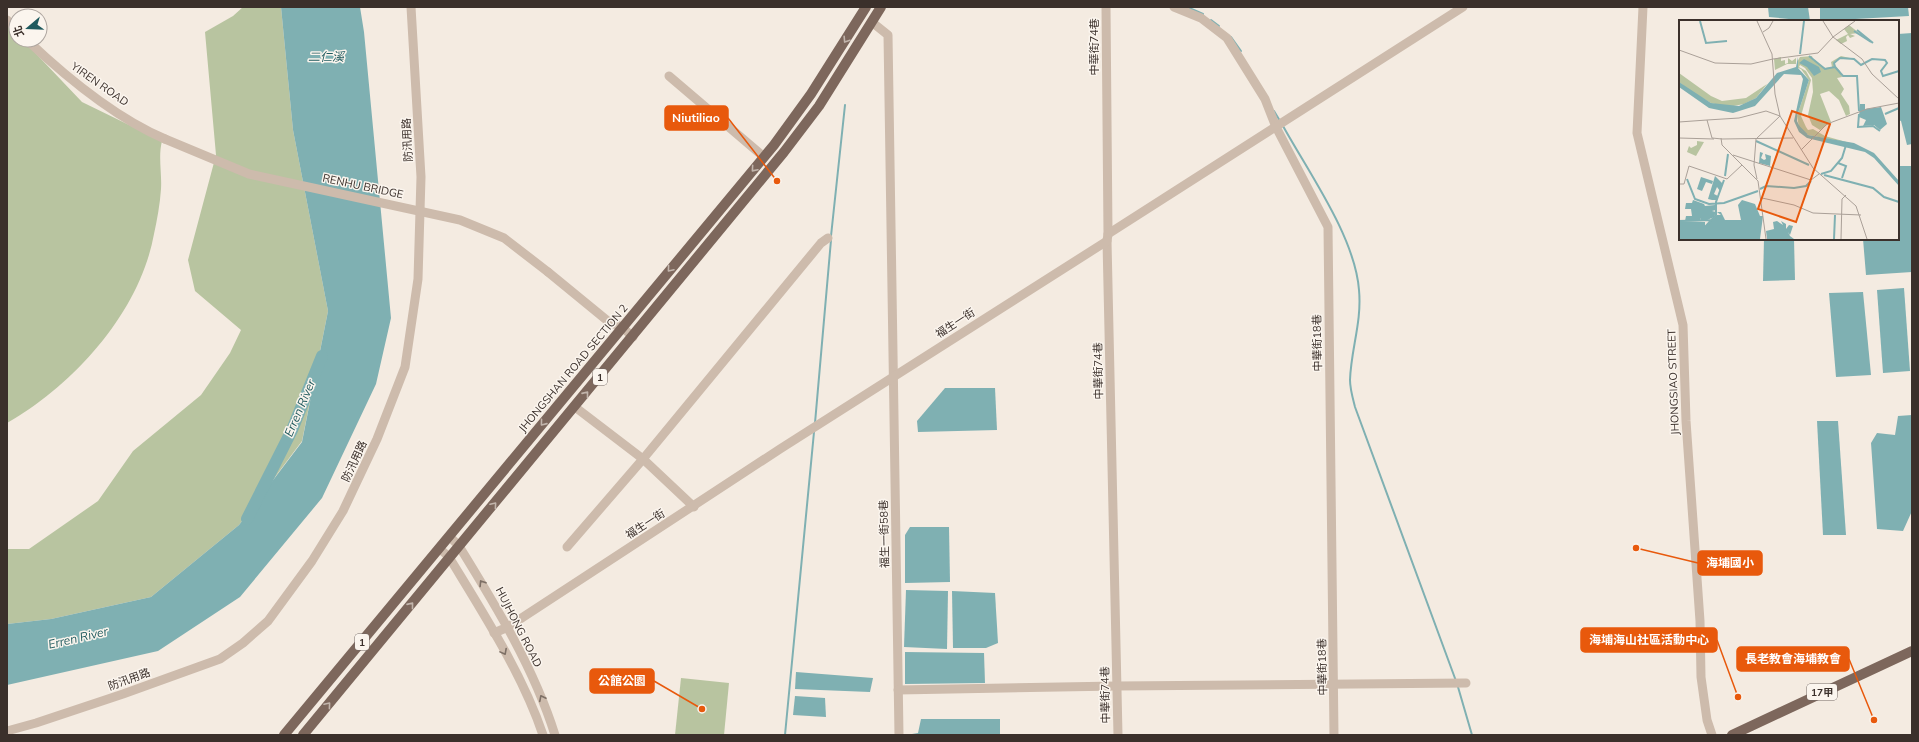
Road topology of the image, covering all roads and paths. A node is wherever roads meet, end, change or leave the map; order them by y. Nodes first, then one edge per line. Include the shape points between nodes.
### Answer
1 (411, 7) edge
2 (866, 7) edge
3 (881, 7) edge
4 (1106, 7) edge
5 (1174, 7) edge
6 (1463, 7) edge
7 (1643, 7) edge
8 (873, 23) junction
9 (36, 48) edge
10 (669, 76) dead end
11 (1278, 125) junction
12 (165, 139) joint
13 (764, 157) junction
14 (1108, 237) junction
15 (828, 238) dead end
16 (622, 327) junction
17 (633, 337) junction
18 (894, 377) junction
19 (575, 407) junction
20 (643, 459) junction
21 (694, 507) junction
22 (450, 537) junction
23 (459, 546) junction
24 (567, 547) dead end
25 (439, 548) junction
26 (449, 558) junction
27 (508, 627) junction
28 (494, 633) junction
29 (1912, 651) edge
30 (1334, 684) junction
31 (1461, 684) dead end
32 (1117, 686) junction
33 (898, 690) junction
34 (7, 731) edge
35 (284, 735) edge
36 (303, 735) edge
37 (543, 735) edge
38 (555, 735) edge
39 (899, 735) edge
40 (1118, 735) edge
41 (1334, 735) edge
42 (1712, 735) edge
43 (1732, 735) edge

1 - 34 street, 防汛用路 via 421,177 418,279 405,367 377,439 343,511 312,561 268,621 220,659 36,724
2 -> 13 main road, JHONGSHAN ROAD SECTION 2 / 1 via 811,94
3 - 8 main road, 1
4 - 14 street, 中華街74巷
5 - 11 street, 中華街18巷 via 1201,18 1227,38
6 - 11 street, 福生一街
7 - 42 street, JHONGSIAO STREET via 1637,133 1683,325 1701,677 1707,720
8 - 17 main road, 1 via 797,135
8 - 18 street, 福生一街58巷 via 888,36
9 - 12 street, YIREN ROAD via 74,82 114,110
10 - 13 street
11 - 14 street, 福生一街
11 - 30 street, 中華街18巷 via 1328,227
12 - 16 street, RENHU BRIDGE, bridge via 249,174 467,222 504,238 609,322
13 -> 16 main road, JHONGSHAN ROAD SECTION 2 / 1
14 - 18 street, 福生一街
14 - 32 street, 中華街74巷
15 - 20 street via 821,243
16 - 17 street, RENHU BRIDGE
16 -> 22 main road, JHONGSHAN ROAD SECTION 2 / 1
19 -> 17 main road, 1
18 - 21 street, 福生一街
18 - 33 street, 福生一街58巷
19 - 20 street
23 -> 19 main road, 1
20 - 21 street
20 - 24 street
21 - 27 street, 福生一街
22 - 23 street, HUJHONG ROAD
22 - 25 main road, JHONGSHAN ROAD SECTION 2 / 1
23 - 26 main road, 1
27 -> 23 street, HUJHONG ROAD
25 - 26 street
25 - 35 main road, JHONGSHAN ROAD SECTION 2 / 1
26 - 28 street
36 -> 26 main road, 1
27 - 28 street, 福生一街
38 -> 27 street, HUJHONG ROAD via 547,709
28 -> 37 street via 530,700
29 - 43 main road, 17甲
30 - 31 street
30 - 32 street
30 - 41 street, 中華街18巷
32 - 33 street
32 - 40 street, 中華街74巷
33 - 39 street, 福生一街58巷

